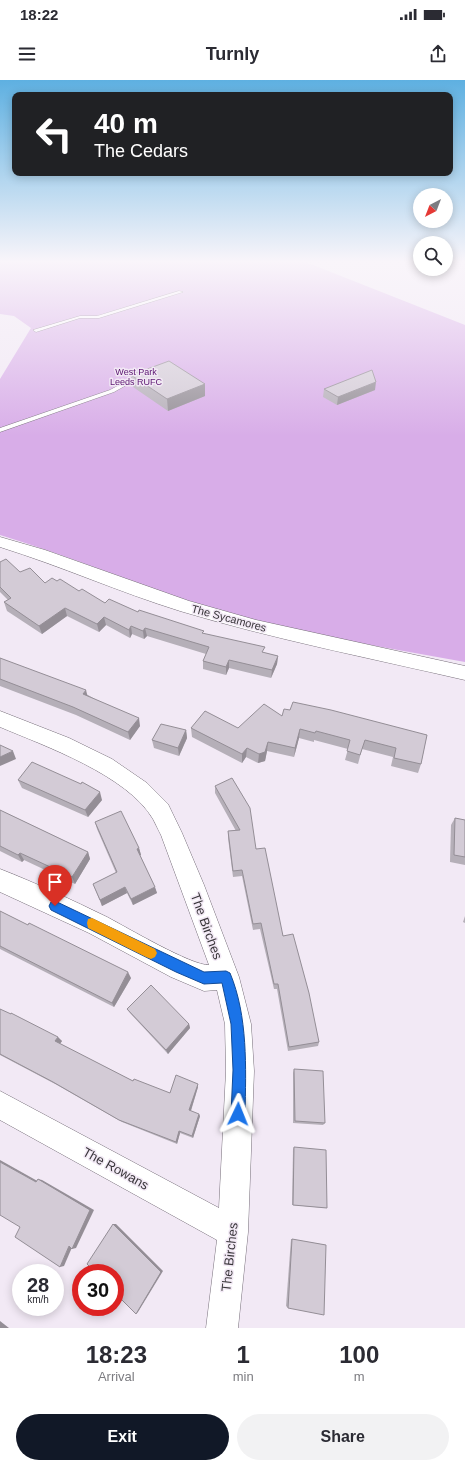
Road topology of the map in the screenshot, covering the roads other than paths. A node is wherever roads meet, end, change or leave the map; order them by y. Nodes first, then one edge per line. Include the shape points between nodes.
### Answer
1 (72, 319) edge
2 (36, 330) dead end
3 (152, 370) edge
4 (0, 430) edge
5 (0, 542) edge
6 (465, 673) edge
7 (0, 719) edge
8 (0, 880) edge
9 (226, 977) junction
10 (0, 1105) edge
11 (233, 1232) junction
12 (222, 1328) edge

1 - 2 lane
3 - 4 lane via 132,378 112,391
5 - 6 street, The Sycamores via 184,606 256,626
7 - 9 street, The Birches via 105,765 140,789 160,811 192,885
8 - 9 street via 180,968 204,978
9 - 11 street, The Birches via 238,1024 240,1070
10 - 11 street, The Rowans
11 - 12 street, The Birches

